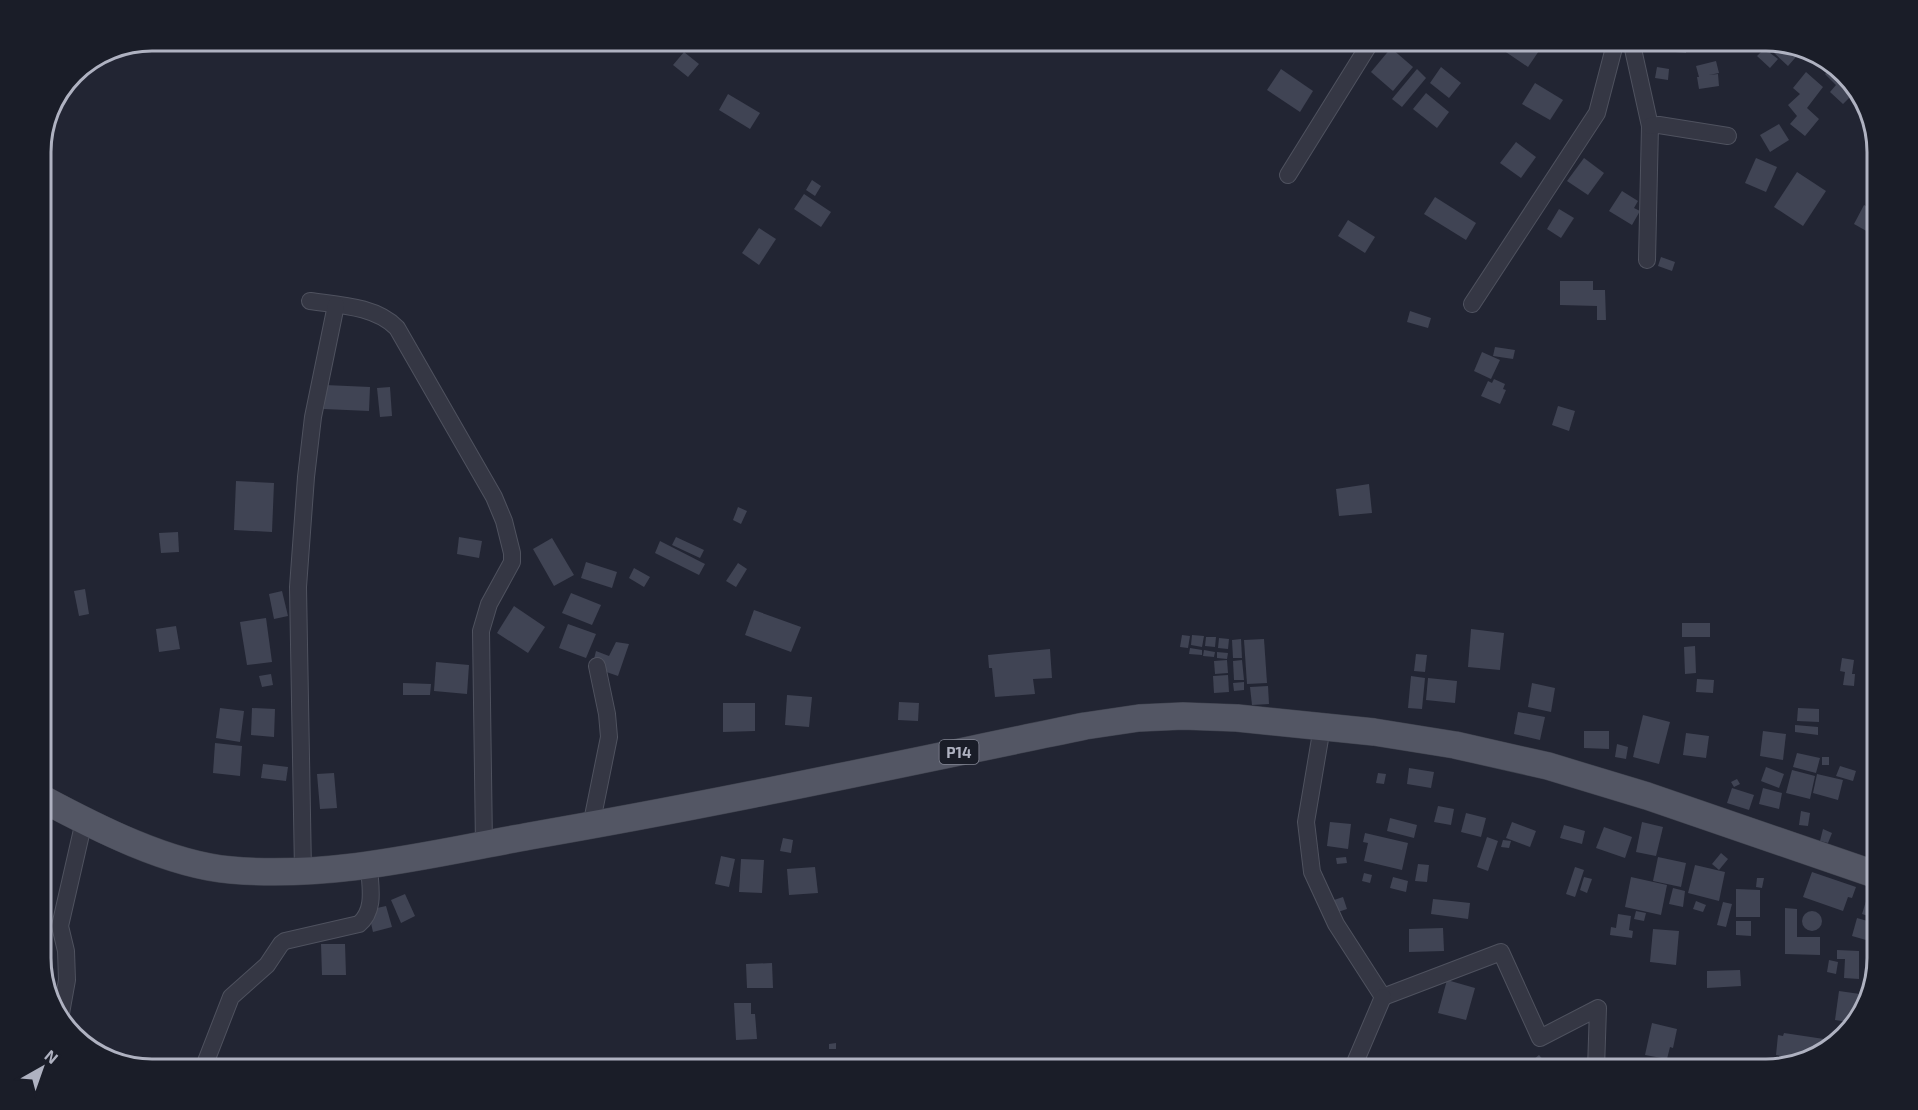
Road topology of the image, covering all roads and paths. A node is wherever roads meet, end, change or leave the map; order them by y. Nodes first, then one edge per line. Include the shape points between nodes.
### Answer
1 (1365, 51) edge
2 (1613, 51) edge
3 (1633, 51) edge
4 (1650, 126) junction
5 (1728, 136) dead end
6 (1288, 175) dead end
7 (1647, 260) dead end
8 (310, 301) dead end
9 (336, 304) junction
10 (1472, 304) dead end
11 (597, 666) dead end
12 (1322, 727) junction
13 (51, 803) edge
14 (84, 821) junction
15 (591, 826) junction
16 (484, 845) junction
17 (369, 866) junction
18 (303, 871) junction
19 (1867, 872) edge
20 (1383, 997) junction
21 (63, 1004) edge
22 (207, 1059) edge
23 (1357, 1059) edge
24 (1596, 1059) edge

1 - 6 street
2 - 10 street via 1597,113
3 - 4 street
4 - 5 street
4 - 7 street
8 - 9 street
9 - 16 street via 379,314 397,328 504,521 512,562 489,604 481,631
9 - 18 street via 313,417 298,587
11 - 15 street via 609,737
12 - 15 main road, P14 via 1237,718 1139,718
12 - 19 main road, P14 via 1419,739 1548,766
12 - 20 street via 1306,822 1312,872 1336,924
13 - 14 main road, P14
14 - 18 main road, P14 via 145,848 190,862 230,870
14 - 21 street via 60,926 67,980
15 - 16 main road, P14
16 - 17 main road, P14
17 - 18 main road, P14
17 - 22 street via 370,909 366,917 359,924 281,944 271,961 231,997
20 - 23 street
20 - 24 street via 1501,952 1540,1038 1598,1008

